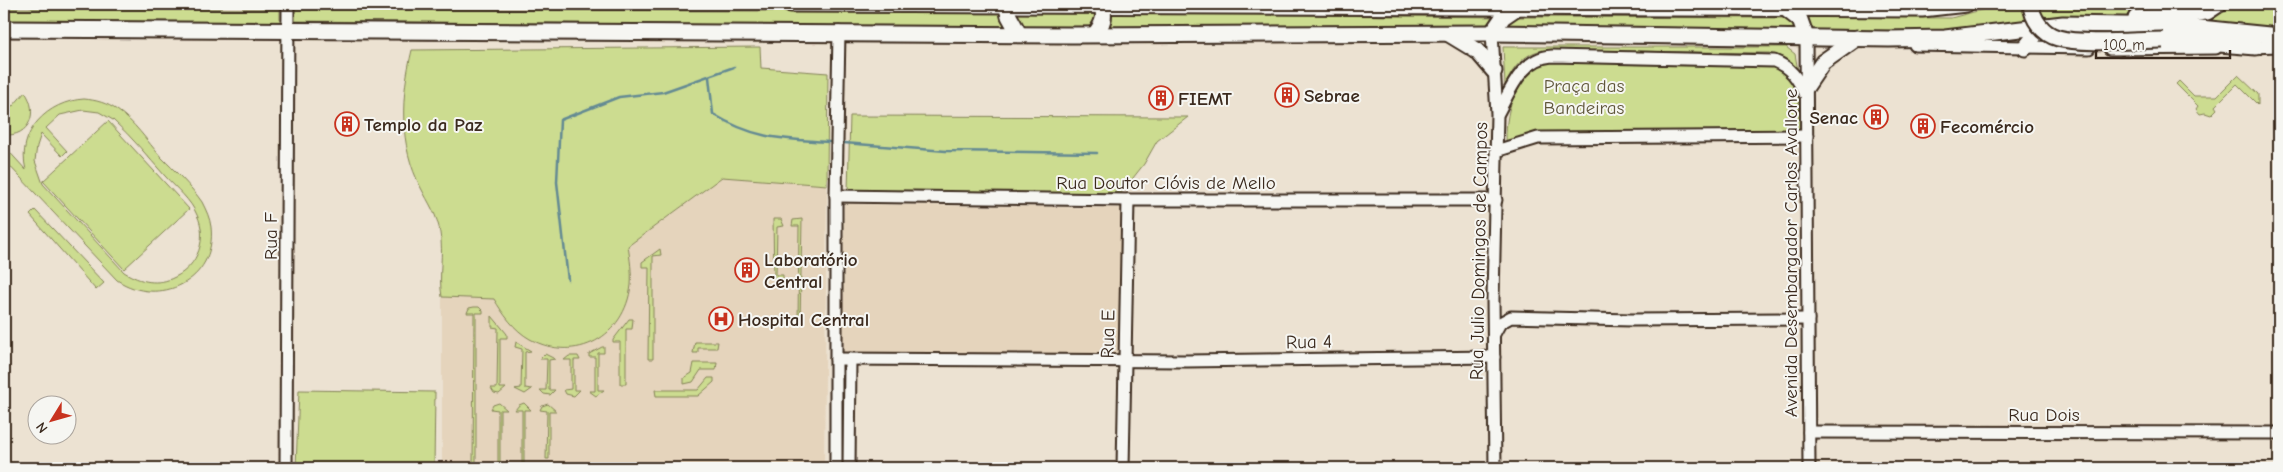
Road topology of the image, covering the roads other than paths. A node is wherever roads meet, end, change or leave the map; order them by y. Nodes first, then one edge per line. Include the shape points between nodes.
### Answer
1 (288, 4) edge
2 (791, 4) edge
3 (965, 4) edge
4 (1101, 4) edge
5 (1966, 4) edge
6 (2031, 4) edge
7 (2220, 4) edge
8 (1006, 5) edge
9 (1518, 6) junction
10 (1786, 9) junction
11 (2115, 24) junction
12 (2043, 25) junction
13 (4, 30) edge
14 (289, 31) junction
15 (840, 32) junction
16 (1492, 33) junction
17 (1019, 34) junction
18 (1095, 34) junction
19 (1447, 34) junction
20 (2279, 36) edge
21 (1806, 37) junction
22 (1857, 38) junction
23 (1889, 39) junction
24 (2163, 40) junction
25 (2279, 46) edge
26 (2256, 47) junction
27 (2026, 48) junction
28 (1494, 71) junction
29 (1806, 94) junction
30 (1497, 114) junction
31 (1807, 136) junction
32 (1496, 151) junction
33 (836, 196) junction
34 (1128, 200) junction
35 (1496, 200) junction
36 (1492, 299) junction
37 (1511, 317) junction
38 (1808, 319) junction
39 (1494, 336) junction
40 (1494, 357) junction
41 (836, 358) junction
42 (850, 358) junction
43 (1124, 361) junction
44 (1809, 432) junction
45 (2279, 433) edge
46 (286, 468) edge
47 (836, 468) edge
48 (849, 468) edge
49 (1123, 468) edge
50 (1495, 468) edge
51 (1809, 468) edge

1 - 14 street, Rua F
2 - 3 main road
3 - 8 main road
4 - 8 main road
4 - 9 main road
4 - 18 main road via 1104,20
5 - 10 main road via 1922,9
6 - 24 main road, bridge via 2040,27 2057,38
7 - 11 main road via 2207,12 2143,15
8 - 17 main road
9 - 10 main road
9 - 16 main road via 1503,17
10 - 21 main road via 1800,20
11 - 12 main road
11 - 20 main road via 2180,26
12 - 23 main road via 1945,38
12 - 27 main road
13 - 14 main road
14 - 15 main road
14 - 46 street, Rua F
15 - 17 main road
15 - 33 street
16 - 19 main road
16 - 21 main road
16 - 28 street, Rua Julio Domingos de Campos
17 - 18 main road
18 - 19 main road
19 - 28 main road via 1477,51
20 - 24 main road
21 - 22 main road
21 - 29 street, Avenida Desembargador Carlos Avallone
22 - 23 main road
22 - 29 main road via 1823,62
23 - 27 street via 1916,46
24 - 26 main road
25 - 26 street
26 - 27 street
28 - 30 street, Rua Julio Domingos de Campos
29 - 30 street via 1788,68 1774,61 1552,56 1534,60 1526,67
29 - 31 street, Avenida Desembargador Carlos Avallone
30 - 32 street, Rua Julio Domingos de Campos
31 - 32 street via 1538,138
31 - 38 street, Avenida Desembargador Carlos Avallone
32 - 35 street, Rua Julio Domingos de Campos
33 - 34 street, Rua Doutor Clóvis de Mello
33 - 41 street
34 - 35 street, Rua Doutor Clóvis de Mello
34 - 43 street, Rua E
35 - 36 street, Rua Julio Domingos de Campos
36 - 37 street
36 - 39 street, Rua Julio Domingos de Campos
37 - 38 street
37 - 39 street via 1500,323
38 - 44 street, Avenida Desembargador Carlos Avallone
39 - 40 street, Rua Julio Domingos de Campos
40 - 43 street, Rua 4
40 - 50 street, Rua Julio Domingos de Campos
41 - 42 street, Rua 4
41 - 47 street
42 - 43 street, Rua 4
42 - 48 street
43 - 49 street, Rua E
44 - 45 street, Rua Dois
44 - 51 street, Avenida Desembargador Carlos Avallone

